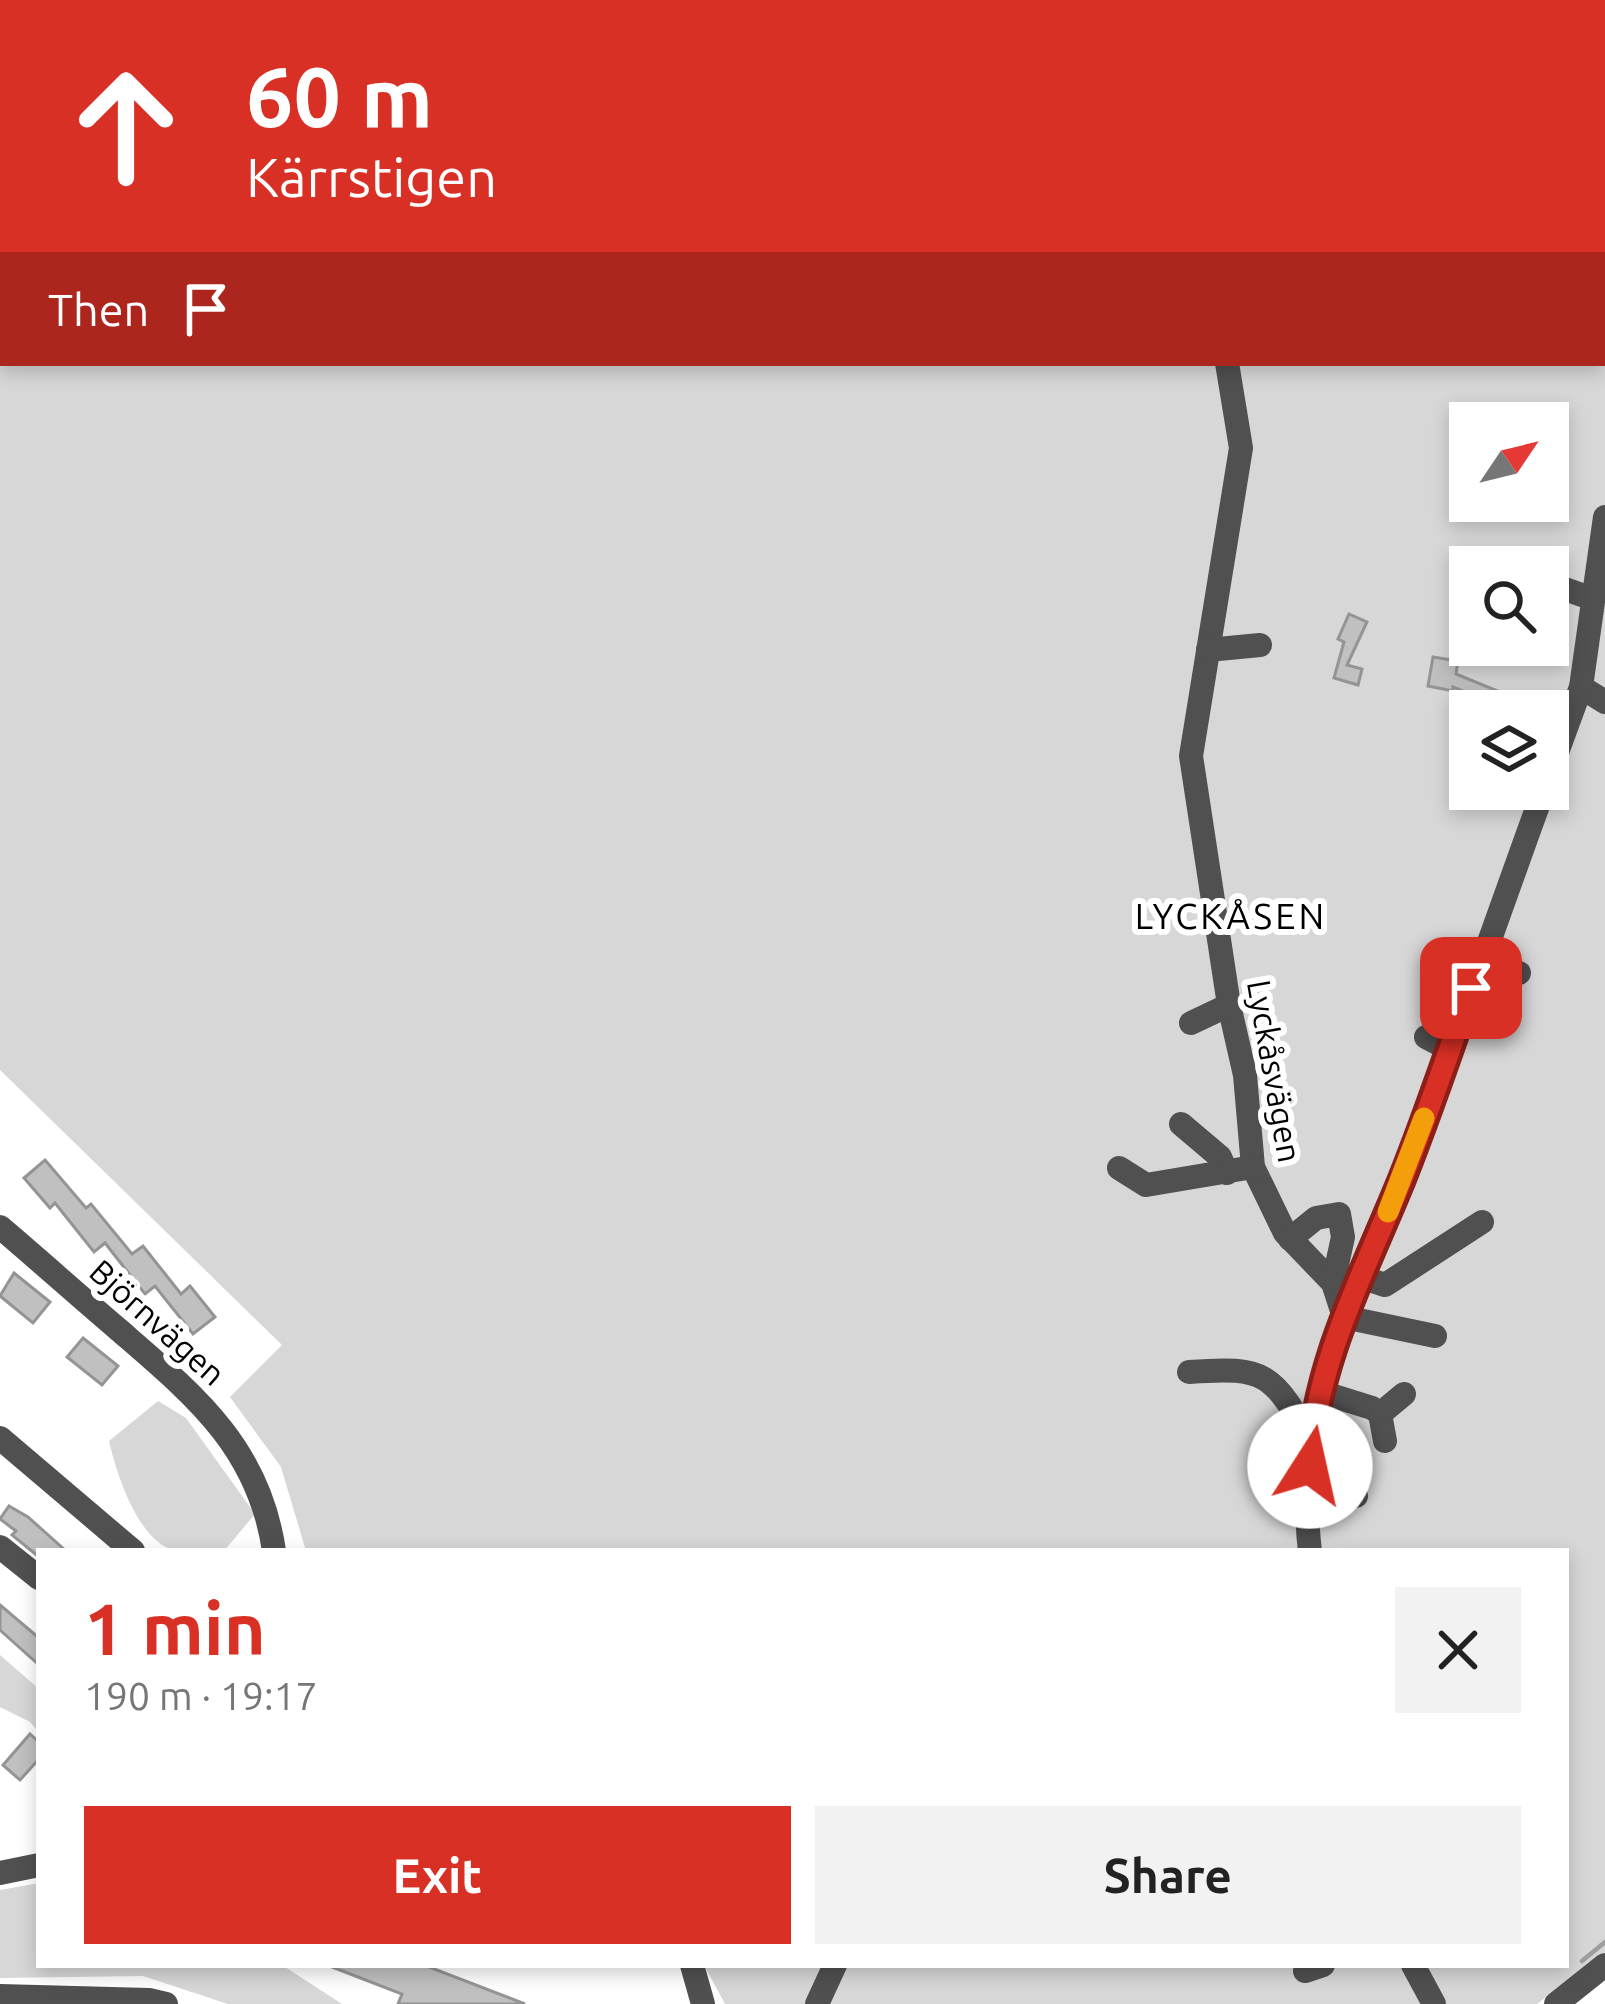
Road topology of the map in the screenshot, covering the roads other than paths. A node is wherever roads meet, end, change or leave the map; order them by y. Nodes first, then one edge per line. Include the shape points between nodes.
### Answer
1 (1228, 366) edge
2 (1605, 517) edge
3 (1569, 590) edge
4 (1593, 599) junction
5 (1596, 643) edge
6 (1260, 644) dead end
7 (1208, 650) junction
8 (1581, 687) junction
9 (1605, 702) edge
10 (1570, 715) edge
11 (1536, 810) edge
12 (1482, 958) junction
13 (1519, 973) dead end
14 (1229, 1005) junction
15 (1191, 1023) dead end
16 (1426, 1037) dead end
17 (1449, 1049) junction
18 (1181, 1124) dead end
19 (1253, 1167) junction
20 (1120, 1168) dead end
21 (1227, 1173) junction
22 (1482, 1222) dead end
23 (0, 1227) edge
24 (1290, 1239) junction
25 (1361, 1277) junction
26 (1333, 1283) junction
27 (1344, 1317) junction
28 (1435, 1336) dead end
29 (1189, 1372) dead end
30 (1324, 1393) junction
31 (1404, 1394) dead end
32 (1380, 1414) junction
33 (0, 1438) edge
34 (1311, 1440) junction
35 (1385, 1441) dead end
36 (1309, 1492) junction
37 (1356, 1496) dead end
38 (0, 1547) edge
39 (129, 1548) edge
40 (274, 1548) edge
41 (1310, 1548) edge
42 (36, 1577) edge
43 (36, 1866) edge
44 (0, 1873) edge
45 (1605, 1965) edge
46 (693, 1968) edge
47 (834, 1968) edge
48 (1414, 1968) edge
49 (0, 1996) edge
50 (166, 2004) edge
51 (703, 2004) edge
52 (817, 2004) edge
53 (1434, 2004) edge
54 (1556, 2004) edge

1 - 7 street, Lyckåsvägen via 1241,448
2 - 4 street
3 - 4 street
4 - 5 street
5 - 8 street
6 - 7 street
7 - 14 street, Lyckåsvägen via 1191,756
8 - 9 street
8 - 10 street
11 - 12 street
12 - 13 street
12 - 17 street
14 - 15 street
14 - 19 street, Lyckåsvägen via 1246,1075
16 - 17 street
17 - 25 street
18 - 21 street
19 - 21 street
19 - 24 street, Lyckåsvägen
20 - 21 street via 1146,1185
22 - 25 street via 1385,1285
23 - 40 street, Björnvägen via 206,1406 254,1478
24 - 26 street, Lyckåsvägen
24 - 26 street via 1316,1218 1339,1214
25 - 27 street
26 - 27 street, Lyckåsvägen
27 - 28 street
27 - 30 street
29 - 34 street via 1241,1368 1271,1380
30 - 32 street
30 - 34 street
31 - 32 street
32 - 35 street
33 - 39 street
34 - 36 street
36 - 37 street
36 - 41 street
38 - 42 street
43 - 44 street
45 - 54 street
46 - 51 street
47 - 52 street
48 - 53 street
49 - 50 street

